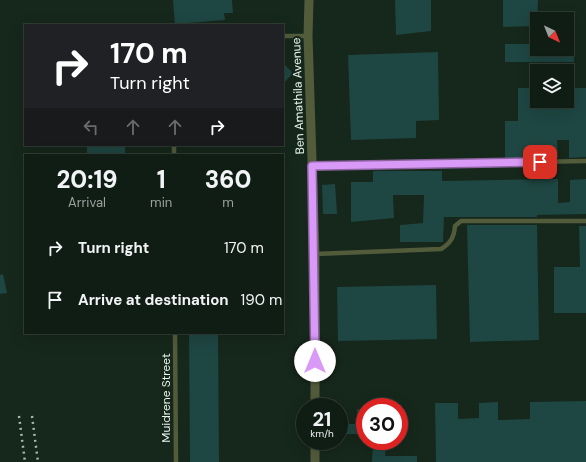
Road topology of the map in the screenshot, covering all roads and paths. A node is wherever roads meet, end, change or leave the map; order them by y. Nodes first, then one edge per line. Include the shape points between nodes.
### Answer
1 (309, 0) edge
2 (284, 36) edge
3 (308, 36) junction
4 (586, 161) edge
5 (312, 166) junction
6 (586, 221) edge
7 (315, 254) junction
8 (176, 334) edge
9 (315, 398) edge
10 (315, 450) edge
11 (176, 462) edge
12 (315, 462) edge

1 - 3 street, Ben Amathila Avenue
2 - 3 lane
3 - 5 street, Ben Amathila Avenue
4 - 5 lane
5 - 7 street, Ben Amathila Avenue
6 - 7 lane via 461,221 455,226 454,236 441,249
7 - 9 street, Ben Amathila Avenue
8 - 11 lane, Muidrene Street
10 - 12 street

